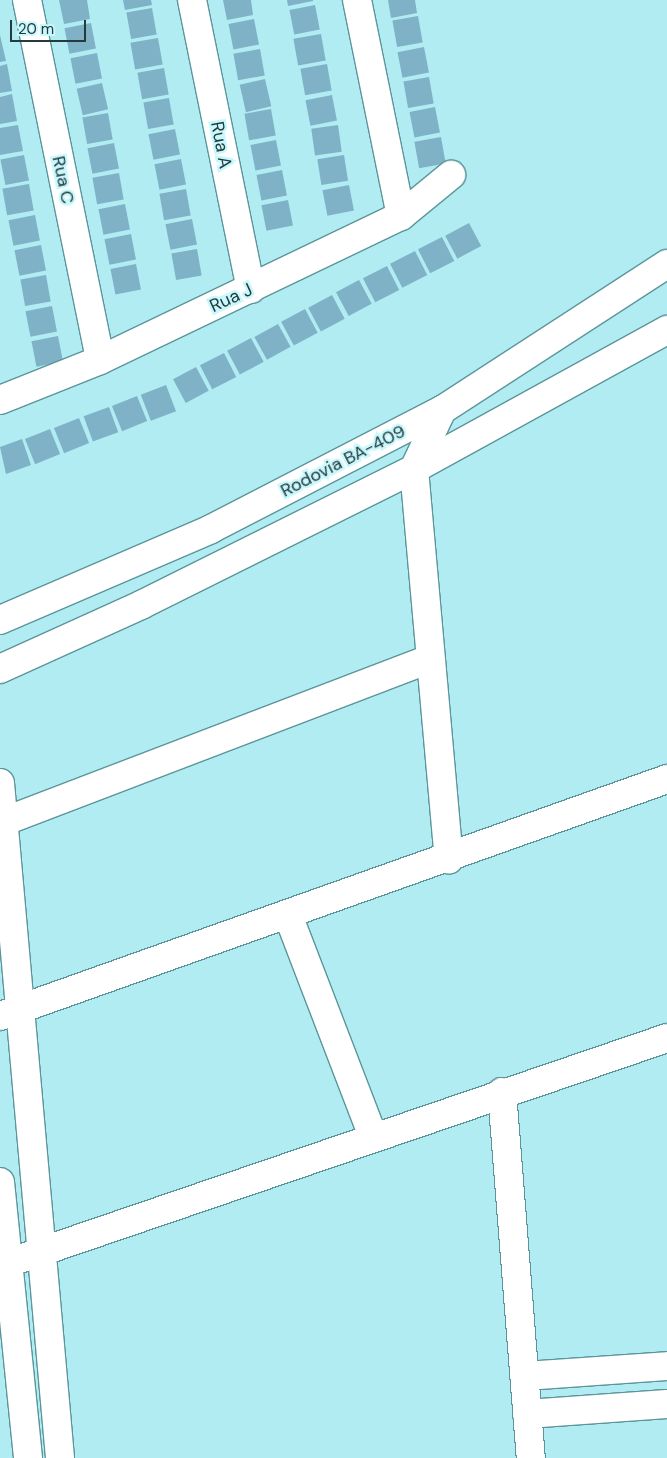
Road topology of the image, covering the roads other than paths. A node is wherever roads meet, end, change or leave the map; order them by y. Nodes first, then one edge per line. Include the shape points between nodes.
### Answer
1 (27, 0) edge
2 (192, 0) edge
3 (357, 0) edge
4 (450, 175) dead end
5 (401, 216) junction
6 (667, 264) edge
7 (251, 289) junction
8 (667, 330) edge
9 (100, 360) junction
10 (0, 400) edge
11 (442, 410) junction
12 (414, 469) junction
13 (0, 620) edge
14 (429, 660) junction
15 (0, 669) edge
16 (667, 779) edge
17 (0, 783) edge
18 (2, 822) edge
19 (449, 859) junction
20 (288, 915) junction
21 (10, 1012) edge
22 (667, 1038) edge
23 (502, 1092) junction
24 (373, 1137) junction
25 (0, 1182) edge
26 (42, 1253) junction
27 (8, 1263) junction
28 (667, 1366) edge
29 (525, 1376) junction
30 (10, 1377) edge
31 (667, 1404) edge
32 (527, 1414) junction
33 (28, 1458) edge
34 (60, 1458) edge
35 (530, 1458) edge

1 - 9 street, Rua C
2 - 7 street, Rua A
3 - 5 street
4 - 5 street, Rua J
5 - 7 street, Rua J
6 - 11 street, Rodovia BA-409
7 - 9 street, Rua J
8 - 12 street
9 - 10 street, Rua J
11 - 12 street
11 - 13 street, Rodovia BA-409 via 210,529
12 - 14 street
12 - 15 street via 141,605
14 - 18 street
14 - 19 street
16 - 19 street
17 - 18 street
18 - 21 street
19 - 20 street
20 - 21 street
20 - 24 street
21 - 26 street
22 - 23 street
23 - 24 street
23 - 29 street
24 - 26 street
25 - 27 street
26 - 27 street
26 - 34 street
27 - 30 street
28 - 29 street
29 - 32 street
30 - 33 street
31 - 32 street
32 - 35 street

